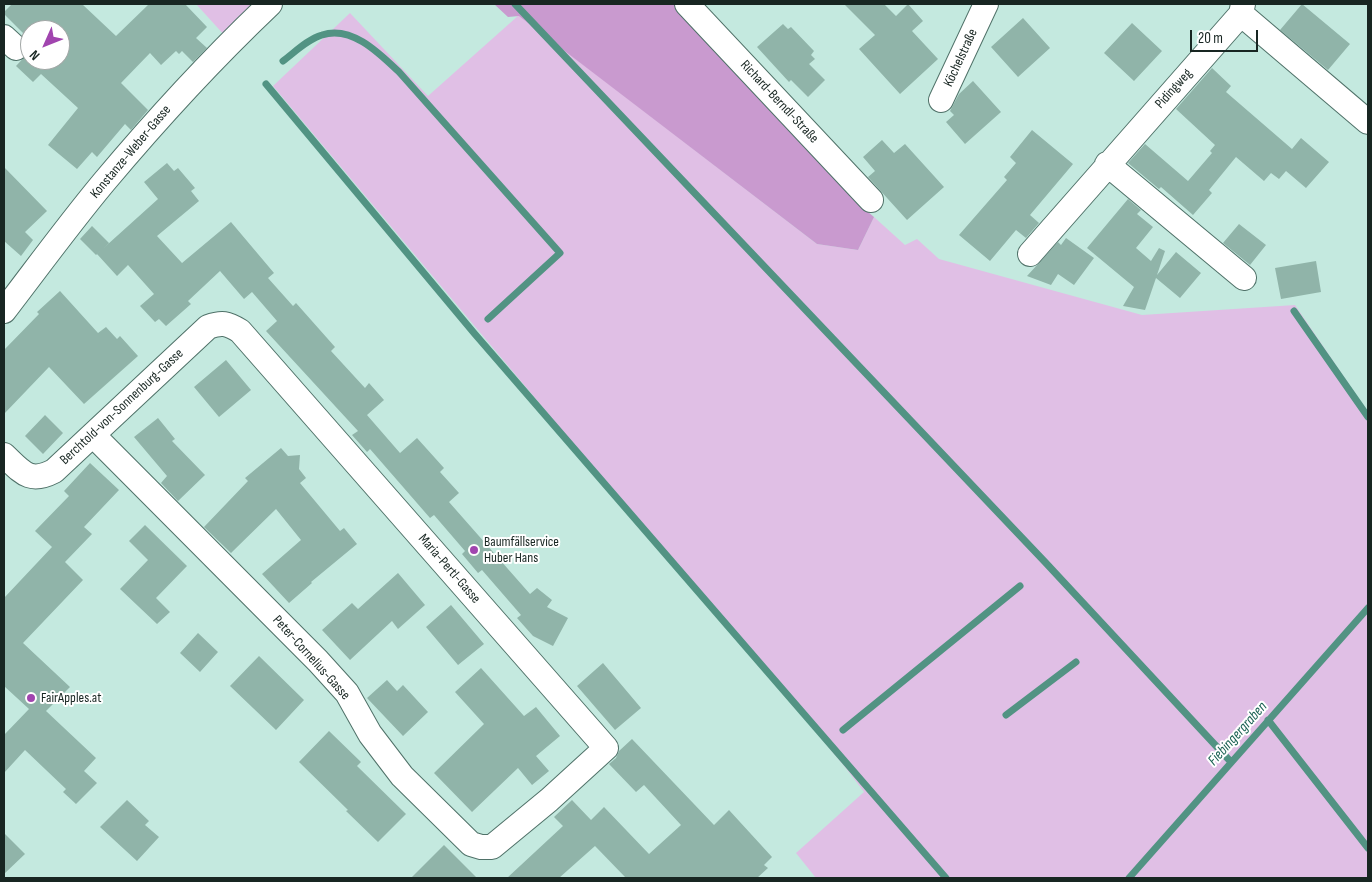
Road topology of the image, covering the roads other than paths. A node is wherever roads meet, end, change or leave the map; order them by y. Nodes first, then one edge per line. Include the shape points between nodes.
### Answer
1 (270, 4) edge
2 (687, 4) edge
3 (979, 7) edge
4 (1242, 9) edge
5 (941, 100) dead end
6 (1368, 122) edge
7 (1107, 164) junction
8 (871, 200) dead end
9 (1030, 254) dead end
10 (1244, 278) dead end
11 (4, 312) edge
12 (240, 331) joint
13 (93, 435) junction
14 (4, 455) edge
15 (549, 800) joint

1 - 11 street, Konstanze-Weber-Gasse via 159,118 103,184
2 - 8 street, Richard-Berndl-Straße
3 - 5 street, Köchelstraße
4 - 6 street, Pidingweg
4 - 7 street, Pidingweg
7 - 9 street, Pidingweg
7 - 10 street
12 - 13 street, Berchtold-von-Sonnenburg-Gasse via 229,324 208,327
12 - 15 street, Maria-Pertl-Gasse via 606,748
13 - 14 street, Berchtold-von-Sonnenburg-Gasse via 44,476 31,477
13 - 15 street, Peter-Cornelius-Gasse via 318,661 347,693 370,734 402,776 471,844 492,847

